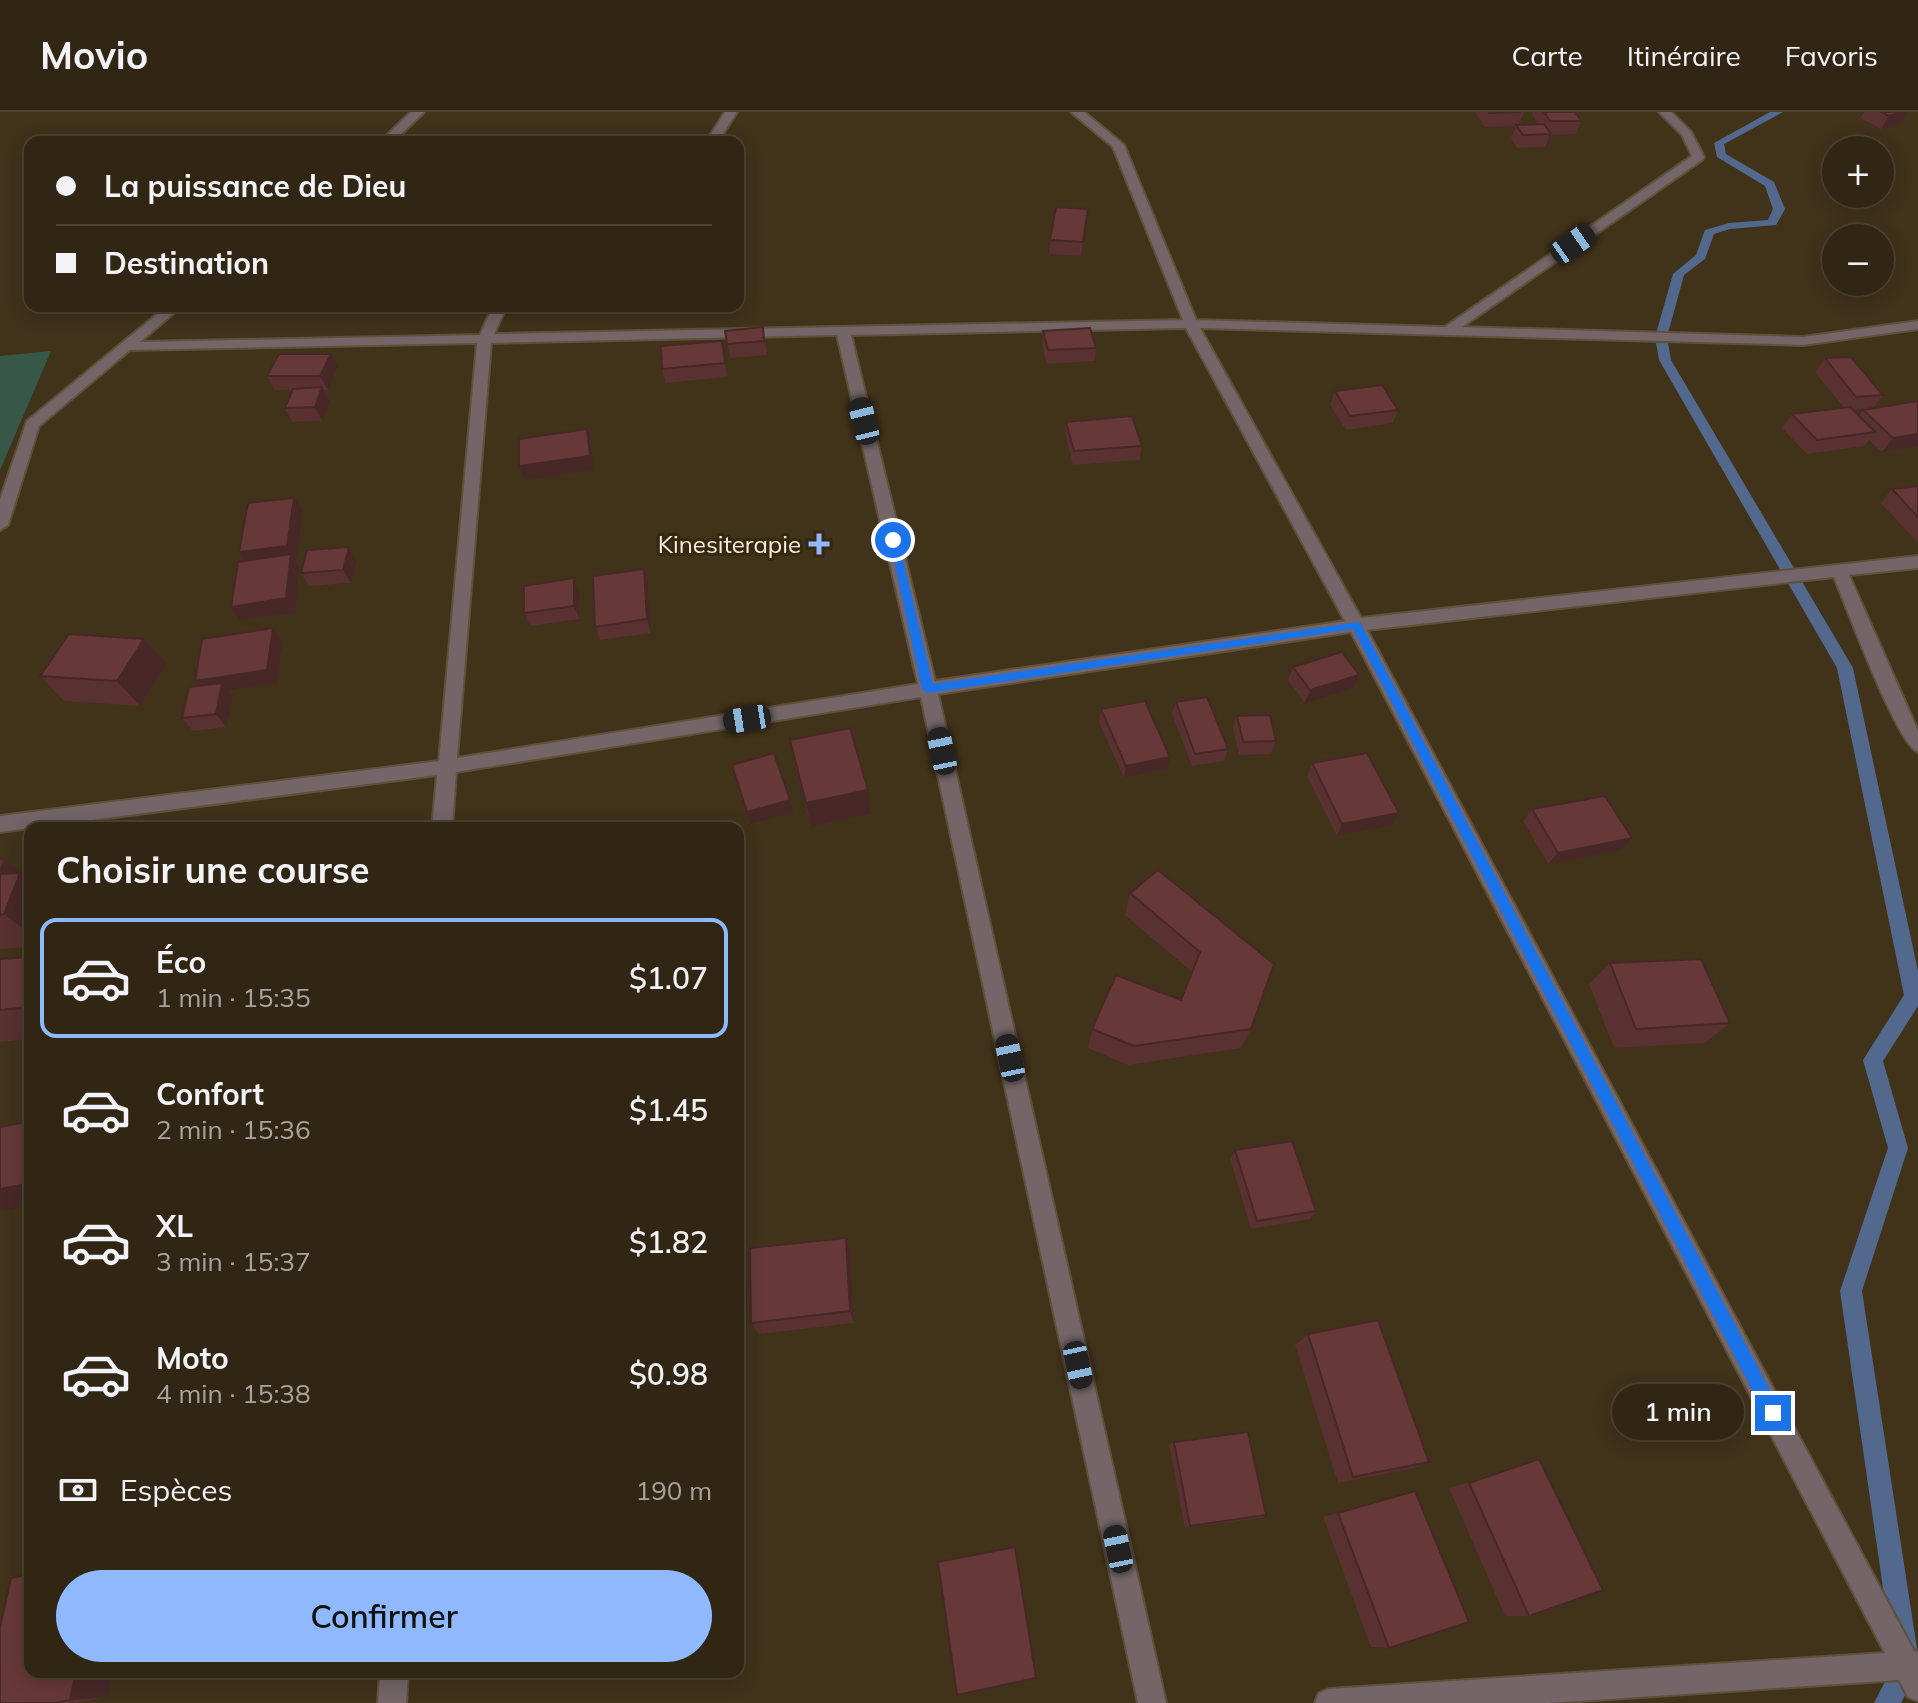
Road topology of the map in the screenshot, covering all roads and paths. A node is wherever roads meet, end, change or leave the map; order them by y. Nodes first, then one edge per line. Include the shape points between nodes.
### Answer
1 (418, 112) edge
2 (731, 112) edge
3 (1077, 112) edge
4 (1665, 112) edge
5 (392, 136) edge
6 (716, 136) edge
7 (168, 312) edge
8 (497, 312) edge
9 (1191, 324) junction
10 (1918, 325) edge
11 (843, 331) junction
12 (1448, 331) junction
13 (484, 340) junction
14 (127, 346) junction
15 (0, 525) edge
16 (1918, 562) edge
17 (1839, 570) junction
18 (1356, 625) junction
19 (928, 689) junction
20 (1918, 745) edge
21 (445, 767) junction
22 (442, 822) edge
23 (0, 824) edge
24 (1914, 1672) edge
25 (394, 1678) edge
26 (392, 1703) edge
27 (1152, 1703) edge
28 (1329, 1703) edge

1 - 5 street
2 - 6 street
3 - 9 street via 1118,145
4 - 12 street via 1687,134 1698,157
7 - 14 street
8 - 13 street
9 - 11 street
9 - 12 street
9 - 18 street
10 - 12 street via 1803,341
11 - 13 street
11 - 19 street
13 - 14 street
13 - 21 street
14 - 15 street via 32,424
16 - 17 street
17 - 18 street
17 - 20 street via 1905,726
18 - 19 street
18 - 24 street
19 - 21 street
19 - 27 street
21 - 22 street
21 - 23 street
24 - 28 street
25 - 26 street

